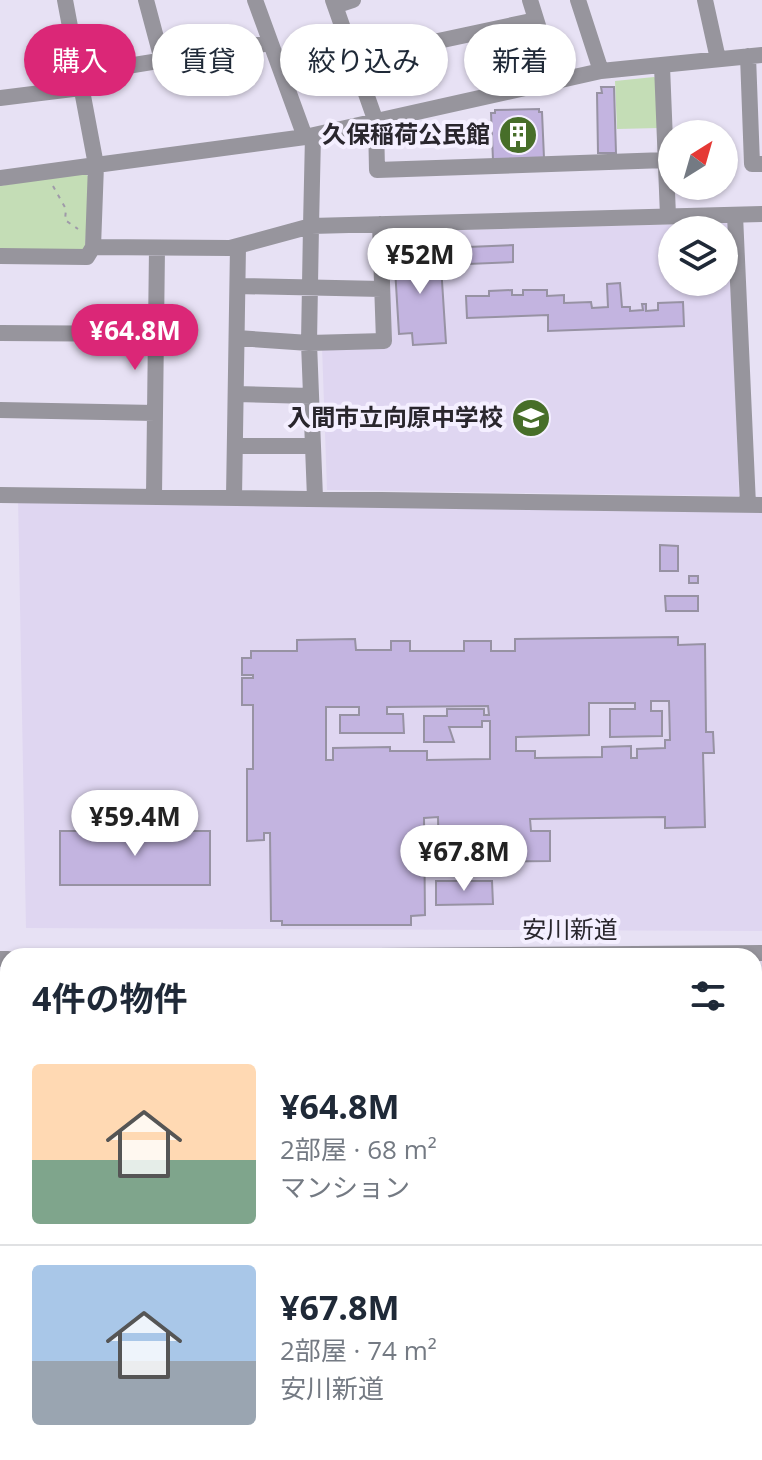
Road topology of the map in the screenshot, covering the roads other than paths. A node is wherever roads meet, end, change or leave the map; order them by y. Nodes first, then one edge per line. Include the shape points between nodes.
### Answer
1 (65, 0) edge
2 (146, 0) edge
3 (255, 0) edge
4 (353, 0) edge
5 (530, 0) edge
6 (578, 0) edge
7 (705, 0) edge
8 (334, 3) edge
9 (536, 20) junction
10 (69, 24) edge
11 (152, 24) edge
12 (342, 24) edge
13 (537, 24) edge
14 (448, 39) edge
15 (270, 43) junction
16 (264, 44) edge
17 (755, 56) edge
18 (718, 59) junction
19 (662, 66) junction
20 (601, 71) junction
21 (576, 76) edge
22 (24, 93) edge
23 (83, 96) edge
24 (367, 96) edge
25 (487, 96) edge
26 (0, 98) edge
27 (664, 120) edge
28 (376, 122) junction
29 (309, 137) junction
30 (658, 160) edge
31 (762, 164) edge
32 (96, 165) junction
33 (0, 178) edge
34 (667, 200) edge
35 (762, 214) edge
36 (735, 215) junction
37 (658, 216) edge
38 (668, 216) joint
39 (380, 224) junction
40 (311, 226) junction
41 (93, 245) junction
42 (238, 246) junction
43 (157, 248) junction
44 (0, 256) edge
45 (238, 286) junction
46 (310, 289) junction
47 (382, 289) junction
48 (0, 333) edge
49 (156, 334) junction
50 (237, 338) junction
51 (309, 343) junction
52 (236, 394) junction
53 (311, 396) junction
54 (0, 410) edge
55 (155, 413) junction
56 (235, 446) junction
57 (313, 446) junction
58 (0, 495) edge
59 (154, 496) junction
60 (234, 497) junction
61 (315, 498) junction
62 (755, 505) edge

1 - 10 street
2 - 11 street
3 - 15 street
4 - 8 street
5 - 9 street
6 - 20 street
7 - 18 street
8 - 12 street
9 - 13 street
9 - 14 street
15 - 16 street
15 - 29 street
17 - 18 street
17 - 31 street via 752,164
18 - 19 street
19 - 20 street
19 - 27 street
20 - 21 street
22 - 26 street
23 - 32 street
24 - 28 street
25 - 28 street
28 - 29 street
28 - 30 street via 377,170
29 - 32 street
29 - 40 street
32 - 33 street
32 - 41 street
34 - 38 street
35 - 36 street
36 - 38 street
36 - 62 street
37 - 39 street
39 - 40 street
39 - 47 street
40 - 42 street
40 - 46 street
41 - 43 street
41 - 44 street via 87,257
42 - 43 street
42 - 45 street
43 - 49 street
45 - 46 street
45 - 50 street
46 - 47 street
46 - 51 street
47 - 51 street via 384,341
48 - 49 street
49 - 55 street
50 - 51 street
50 - 52 street
51 - 53 street
52 - 53 street
52 - 56 street
53 - 57 street
54 - 55 street
55 - 59 street
56 - 57 street
56 - 60 street
57 - 61 street
58 - 59 street
59 - 60 street
60 - 61 street
61 - 62 street

